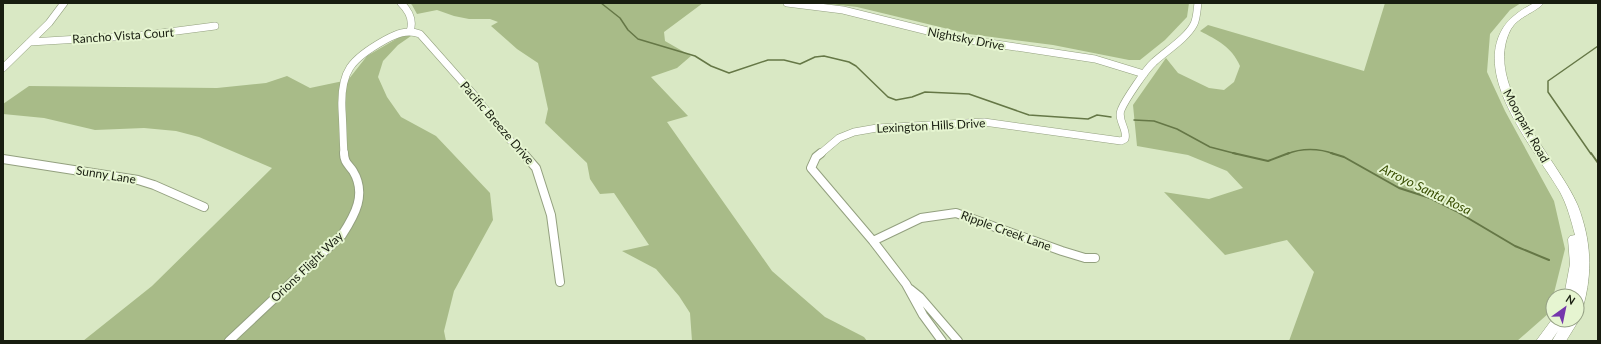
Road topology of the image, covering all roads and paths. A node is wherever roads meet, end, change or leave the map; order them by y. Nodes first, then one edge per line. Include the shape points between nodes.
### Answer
1 (64, 3) edge
2 (401, 3) edge
3 (787, 3) edge
4 (1198, 3) edge
5 (1540, 3) edge
6 (215, 26) dead end
7 (410, 31) junction
8 (30, 42) junction
9 (3, 68) edge
10 (1144, 74) junction
11 (3, 158) edge
12 (1551, 171) junction
13 (204, 207) dead end
14 (873, 241) junction
15 (1095, 258) dead end
16 (560, 282) dead end
17 (908, 287) junction
18 (1572, 288) edge
19 (1582, 288) edge
20 (1553, 328) edge
21 (1567, 328) edge
22 (229, 341) edge
23 (942, 341) edge
24 (958, 341) edge
25 (1543, 341) edge
26 (1559, 341) edge

1 - 8 street
2 - 7 street via 412,19
3 - 10 street, Nightsky Drive via 843,10 956,38 1095,59
4 - 10 street, Lexington Hills Drive via 1194,24 1189,31
5 - 12 main road, Moorpark Road via 1519,16 1507,29 1500,46 1499,62 1501,78 1507,93
6 - 8 street, Rancho Vista Court via 149,36
7 - 16 street, Pacific Breeze Drive via 420,34 536,168 551,215
7 - 22 street, Orions Flight Way via 395,35 368,51 357,60 342,82 340,95 344,161 358,179 360,190 360,202 354,218 342,235
8 - 9 street
10 - 14 street, Lexington Hills Drive via 1121,110 1120,119 1126,136 1121,141 984,122 877,128 839,138 816,157 811,168
11 - 13 street, Sunny Lane via 138,180
12 - 18 main road, Moorpark Road via 1565,204 1574,237 1576,264
12 - 19 main road, Moorpark Road via 1564,191 1578,225 1584,268
14 - 15 street, Ripple Creek Lane via 921,218 956,213 1062,251 1085,258
14 - 17 street, Lexington Hills Drive
17 - 23 street, Lexington Hills Drive via 922,315
17 - 24 street, Lexington Hills Drive via 920,297
20 - 25 main road
21 - 26 main road

